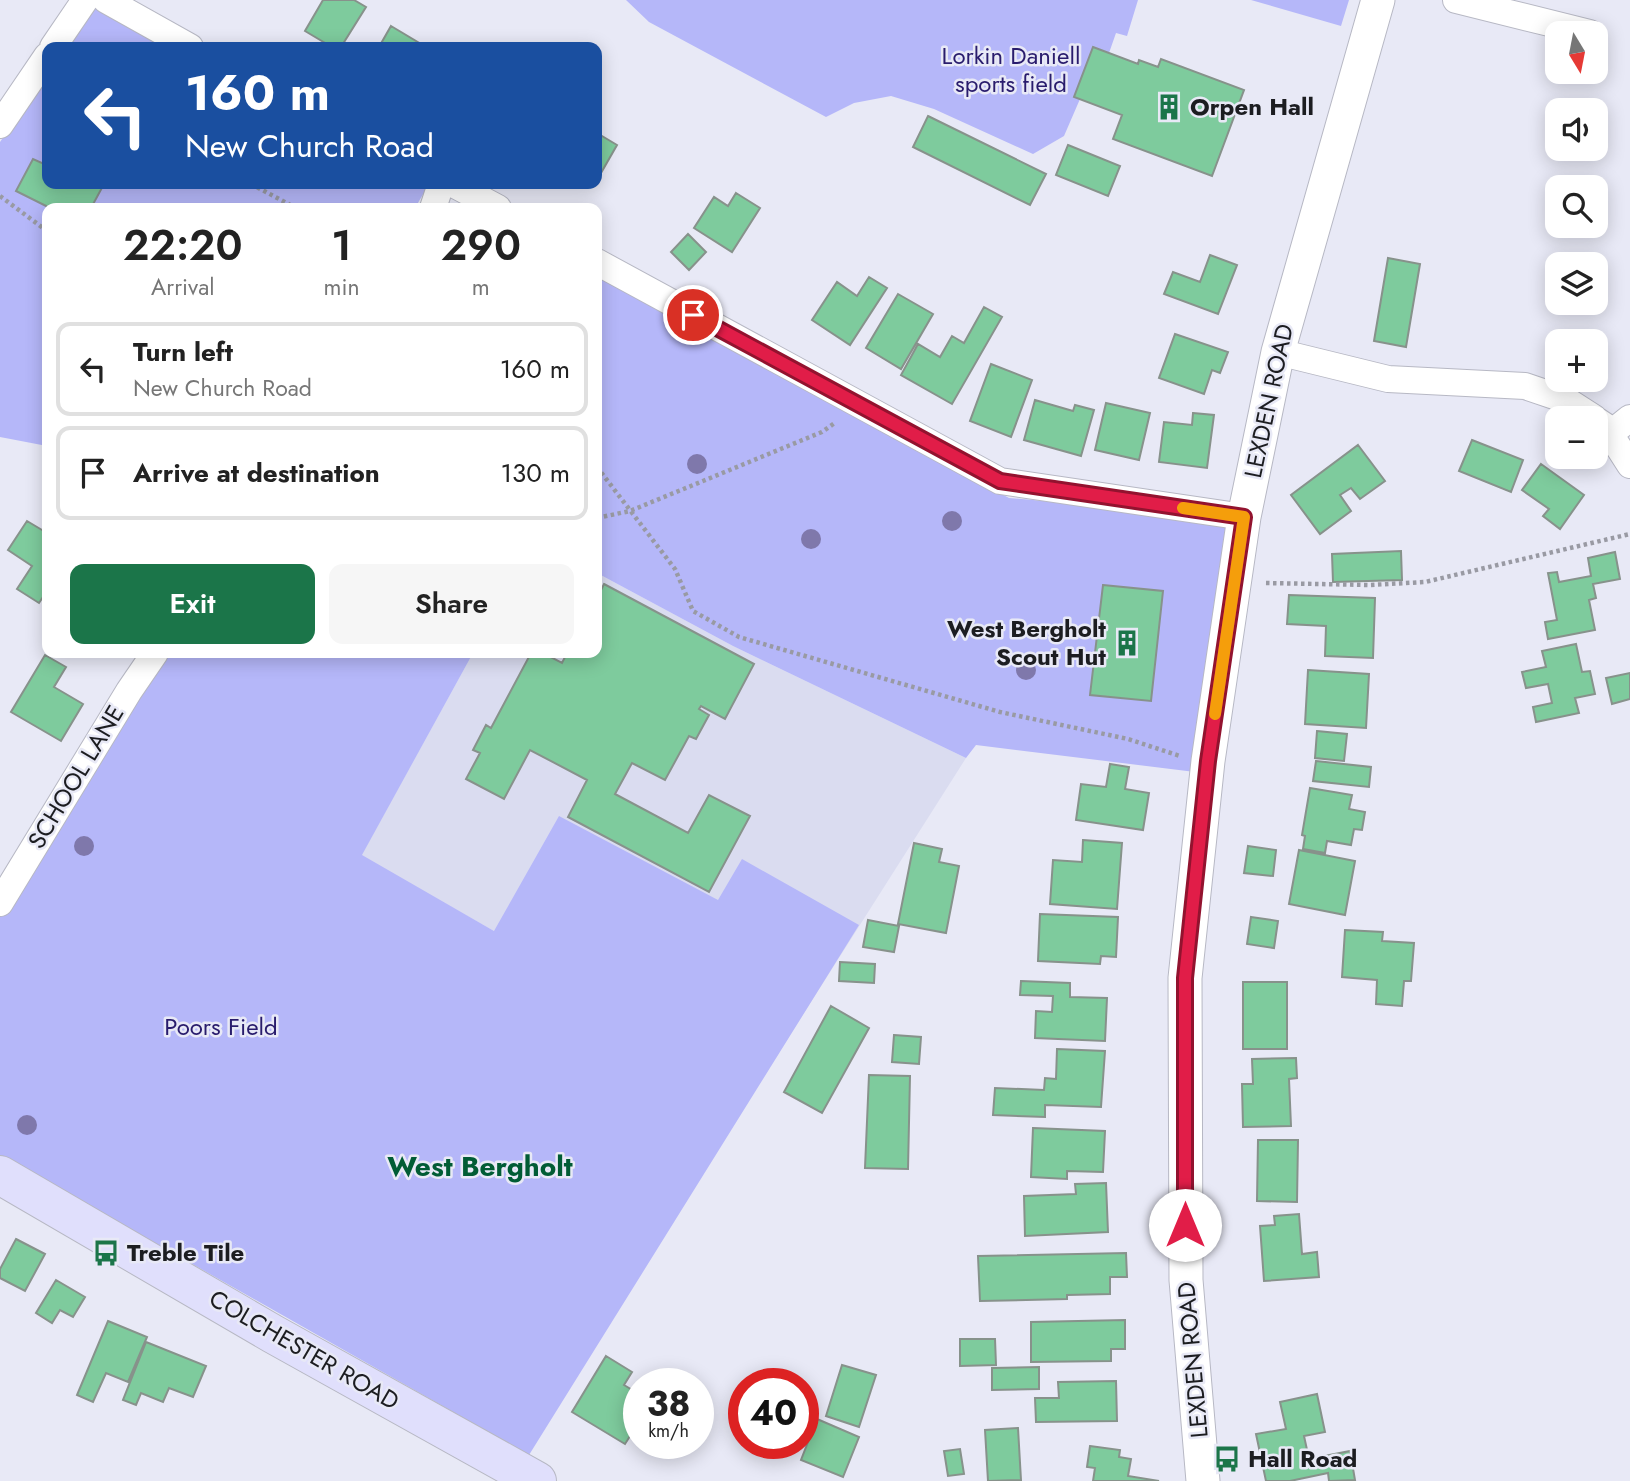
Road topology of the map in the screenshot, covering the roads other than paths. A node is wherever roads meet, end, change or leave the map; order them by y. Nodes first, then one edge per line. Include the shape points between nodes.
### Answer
1 (85, 0) edge
2 (106, 0) edge
3 (1378, 0) edge
4 (1456, 0) edge
5 (1545, 22) edge
6 (56, 42) edge
7 (181, 42) edge
8 (42, 63) edge
9 (0, 125) edge
10 (462, 189) edge
11 (489, 203) edge
12 (602, 265) edge
13 (1278, 352) junction
14 (1577, 406) edge
15 (1608, 422) edge
16 (1630, 465) edge
17 (1244, 517) junction
18 (152, 658) edge
19 (0, 903) edge
20 (0, 1175) edge
21 (537, 1481) edge
22 (1203, 1481) edge

1 - 6 street
2 - 7 street
3 - 13 street, LEXDEN ROAD
4 - 5 street
8 - 9 street
10 - 11 street
12 - 17 street via 1000,481
13 - 14 street via 1388,379 1525,386
13 - 17 street, LEXDEN ROAD
15 - 16 street
17 - 22 street, LEXDEN ROAD via 1208,761 1185,978 1186,1280
18 - 19 street, SCHOOL LANE
20 - 21 main road, COLCHESTER ROAD

